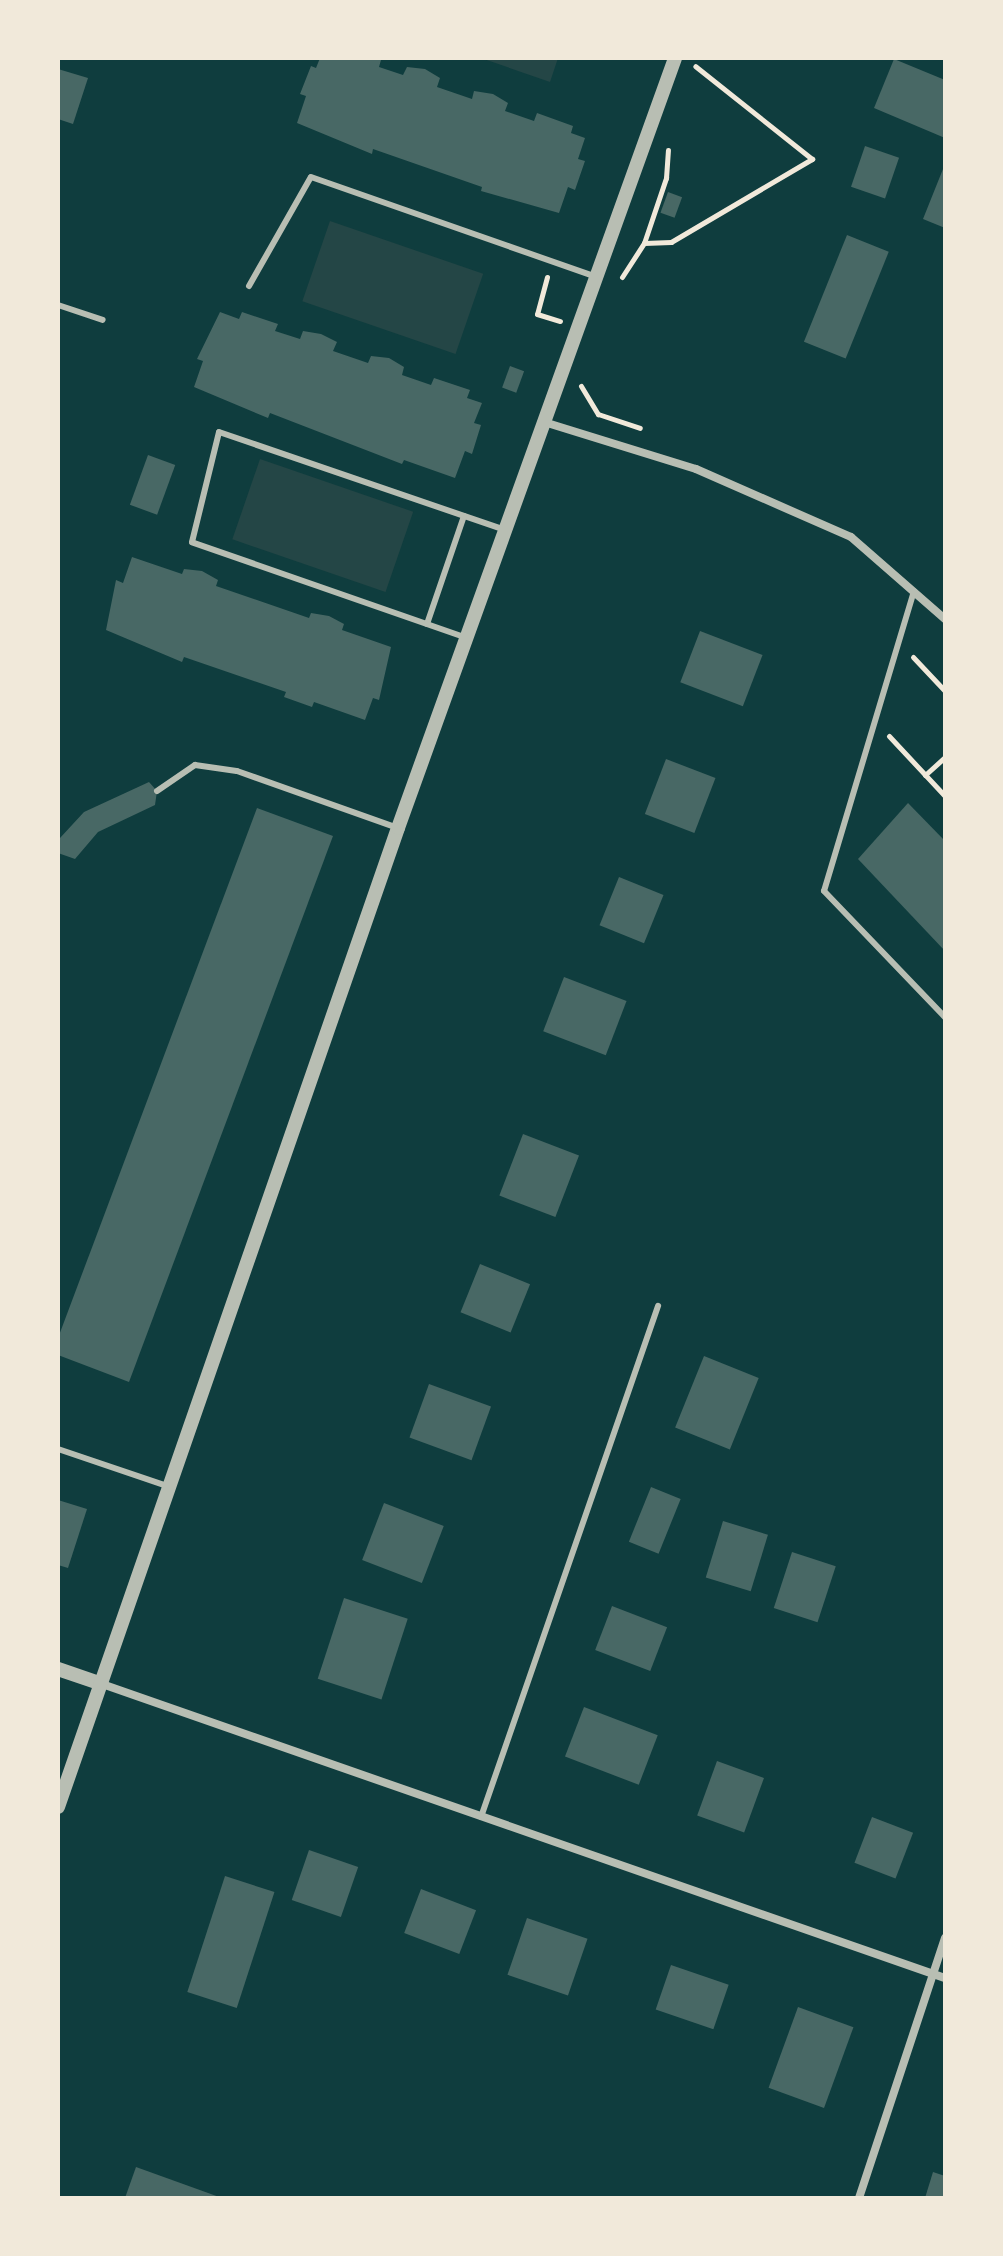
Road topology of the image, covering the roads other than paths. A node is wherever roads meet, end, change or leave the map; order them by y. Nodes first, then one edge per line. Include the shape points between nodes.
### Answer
1 (675, 58) edge
2 (594, 276) junction
3 (249, 286) dead end
4 (58, 305) edge
5 (103, 320) dead end
6 (543, 422) junction
7 (464, 516) junction
8 (506, 530) junction
9 (914, 590) junction
10 (945, 619) edge
11 (427, 624) junction
12 (468, 639) junction
13 (157, 791) dead end
14 (398, 828) junction
15 (945, 1017) edge
16 (658, 1306) dead end
17 (58, 1449) edge
18 (170, 1487) junction
19 (58, 1669) edge
20 (102, 1684) junction
21 (58, 1807) edge
22 (481, 1817) junction
23 (945, 1938) edge
24 (931, 1975) junction
25 (945, 1978) edge
26 (859, 2198) edge

1 - 2 street
2 - 3 lane via 311,177
2 - 6 street
4 - 5 lane
6 - 8 street
6 - 9 street via 696,469 851,537
7 - 8 lane
7 - 11 lane
7 - 11 lane via 219,432 192,542
8 - 12 street
9 - 10 street
9 - 15 lane via 824,891
11 - 12 lane
12 - 14 street
13 - 14 lane via 195,765 237,771
14 - 18 street
16 - 22 lane
17 - 18 lane
18 - 20 street
19 - 20 street
20 - 21 street
20 - 22 street
22 - 24 street
23 - 24 street
24 - 25 street
24 - 26 street

